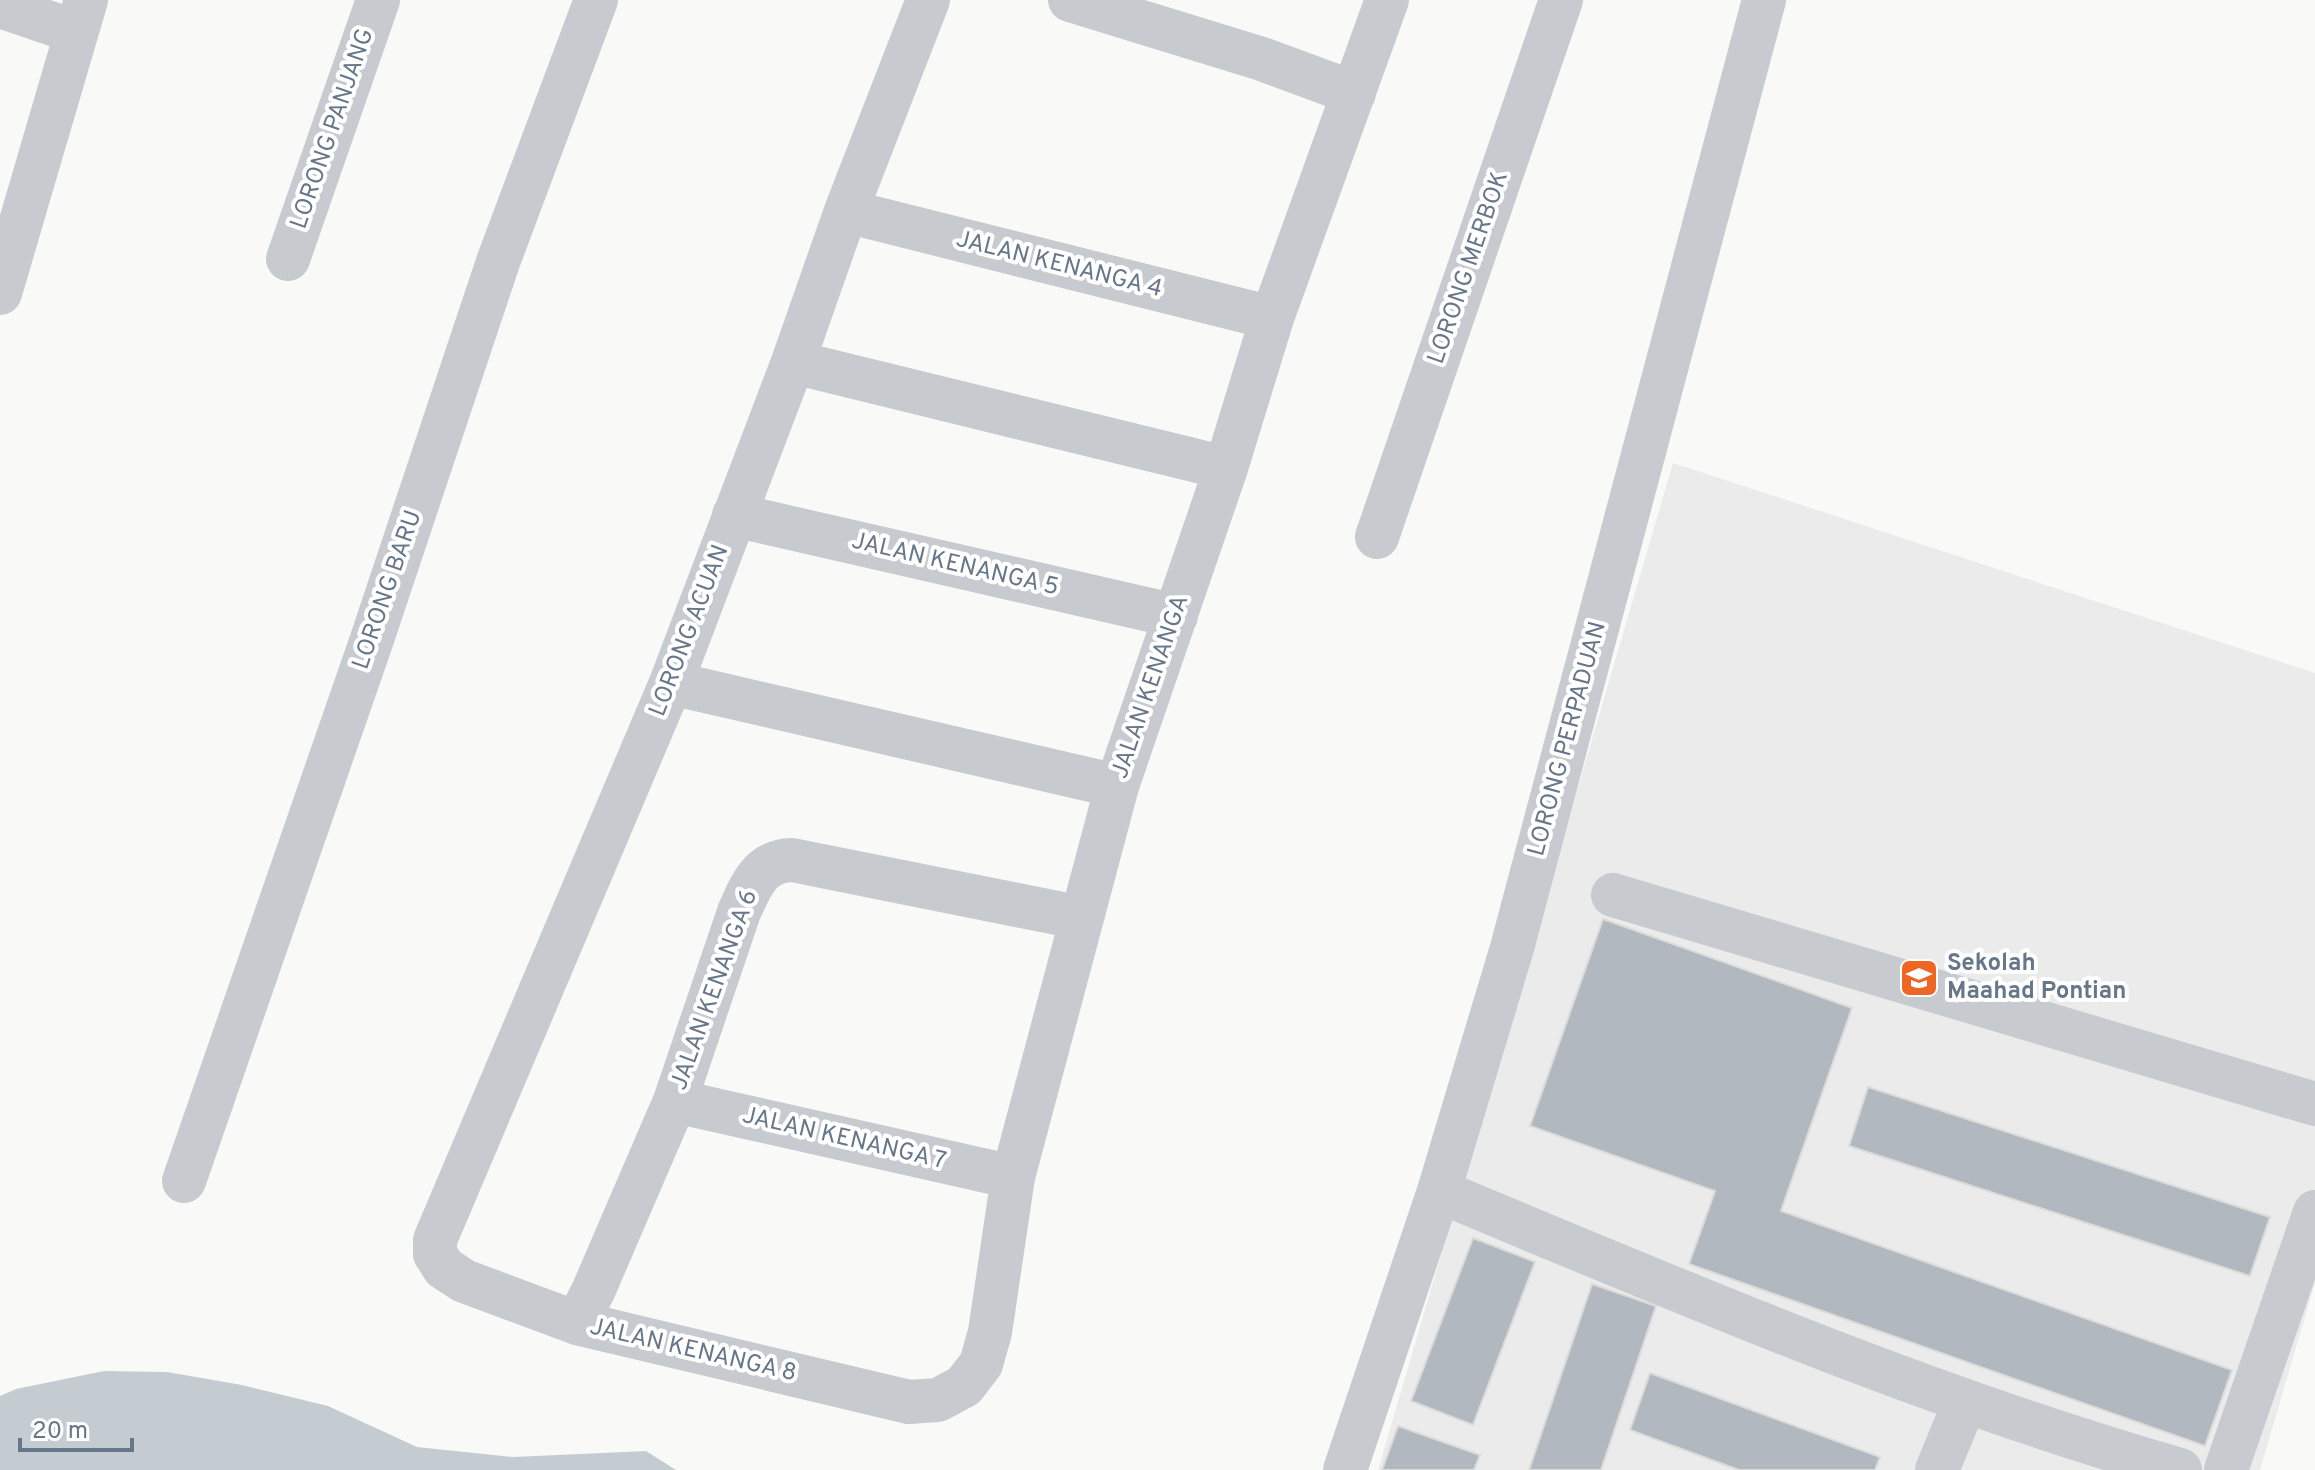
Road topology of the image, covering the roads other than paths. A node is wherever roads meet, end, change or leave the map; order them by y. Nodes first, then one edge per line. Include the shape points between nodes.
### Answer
1 (378, 0) edge
2 (596, 0) edge
3 (928, 0) edge
4 (1070, 0) edge
5 (1387, 0) edge
6 (1561, 0) edge
7 (1764, 0) edge
8 (0, 6) edge
9 (81, 16) edge
10 (1354, 93) junction
11 (13, 198) edge
12 (846, 211) junction
13 (288, 259) dead end
14 (0, 293) edge
15 (1272, 318) junction
16 (793, 362) junction
17 (1226, 468) junction
18 (734, 515) junction
19 (1377, 537) dead end
20 (1176, 616) junction
21 (671, 683) junction
22 (1117, 786) junction
23 (1613, 895) dead end
24 (1082, 918) junction
25 (675, 1101) junction
26 (2315, 1104) edge
27 (1013, 1177) junction
28 (184, 1181) dead end
29 (1439, 1191) junction
30 (2315, 1212) edge
31 (435, 1254) joint
32 (577, 1323) junction
33 (964, 1386) joint
34 (1965, 1402) junction
35 (1345, 1470) edge
36 (1937, 1470) edge
37 (2180, 1470) edge
38 (2226, 1470) edge

1 - 13 street, LORONG PANJANG
2 - 28 street, LORONG BARU via 498,262
3 - 12 street, LORONG ACUAN
4 - 10 street
5 - 10 street, JALAN KENANGA
6 - 19 street, LORONG MERBOK
7 - 29 street, LORONG PERPADUAN via 1512,948
8 - 9 street
9 - 11 street
10 - 15 street, JALAN KENANGA
11 - 14 street
12 - 15 street, JALAN KENANGA 4
12 - 16 street, LORONG ACUAN
15 - 17 street, JALAN KENANGA
16 - 17 street
16 - 18 street, LORONG ACUAN
17 - 20 street, JALAN KENANGA
18 - 20 street, JALAN KENANGA 5
18 - 21 street, LORONG ACUAN
20 - 22 street, JALAN KENANGA
21 - 22 street
21 - 31 street, LORONG ACUAN via 435,1240
22 - 24 street, JALAN KENANGA
23 - 26 street
24 - 25 street, JALAN KENANGA 6 via 778,861 751,884
24 - 27 street, JALAN KENANGA
25 - 27 street, JALAN KENANGA 7
25 - 32 street, JALAN KENANGA 6
27 - 33 street, JALAN KENANGA via 990,1332 981,1364
29 - 34 street
29 - 35 street, LORONG PERPADUAN
30 - 38 street
31 - 32 street, JALAN KENANGA 8 via 444,1268 464,1281
32 - 33 street, JALAN KENANGA 8 via 909,1402 938,1400
34 - 36 street
34 - 37 street

